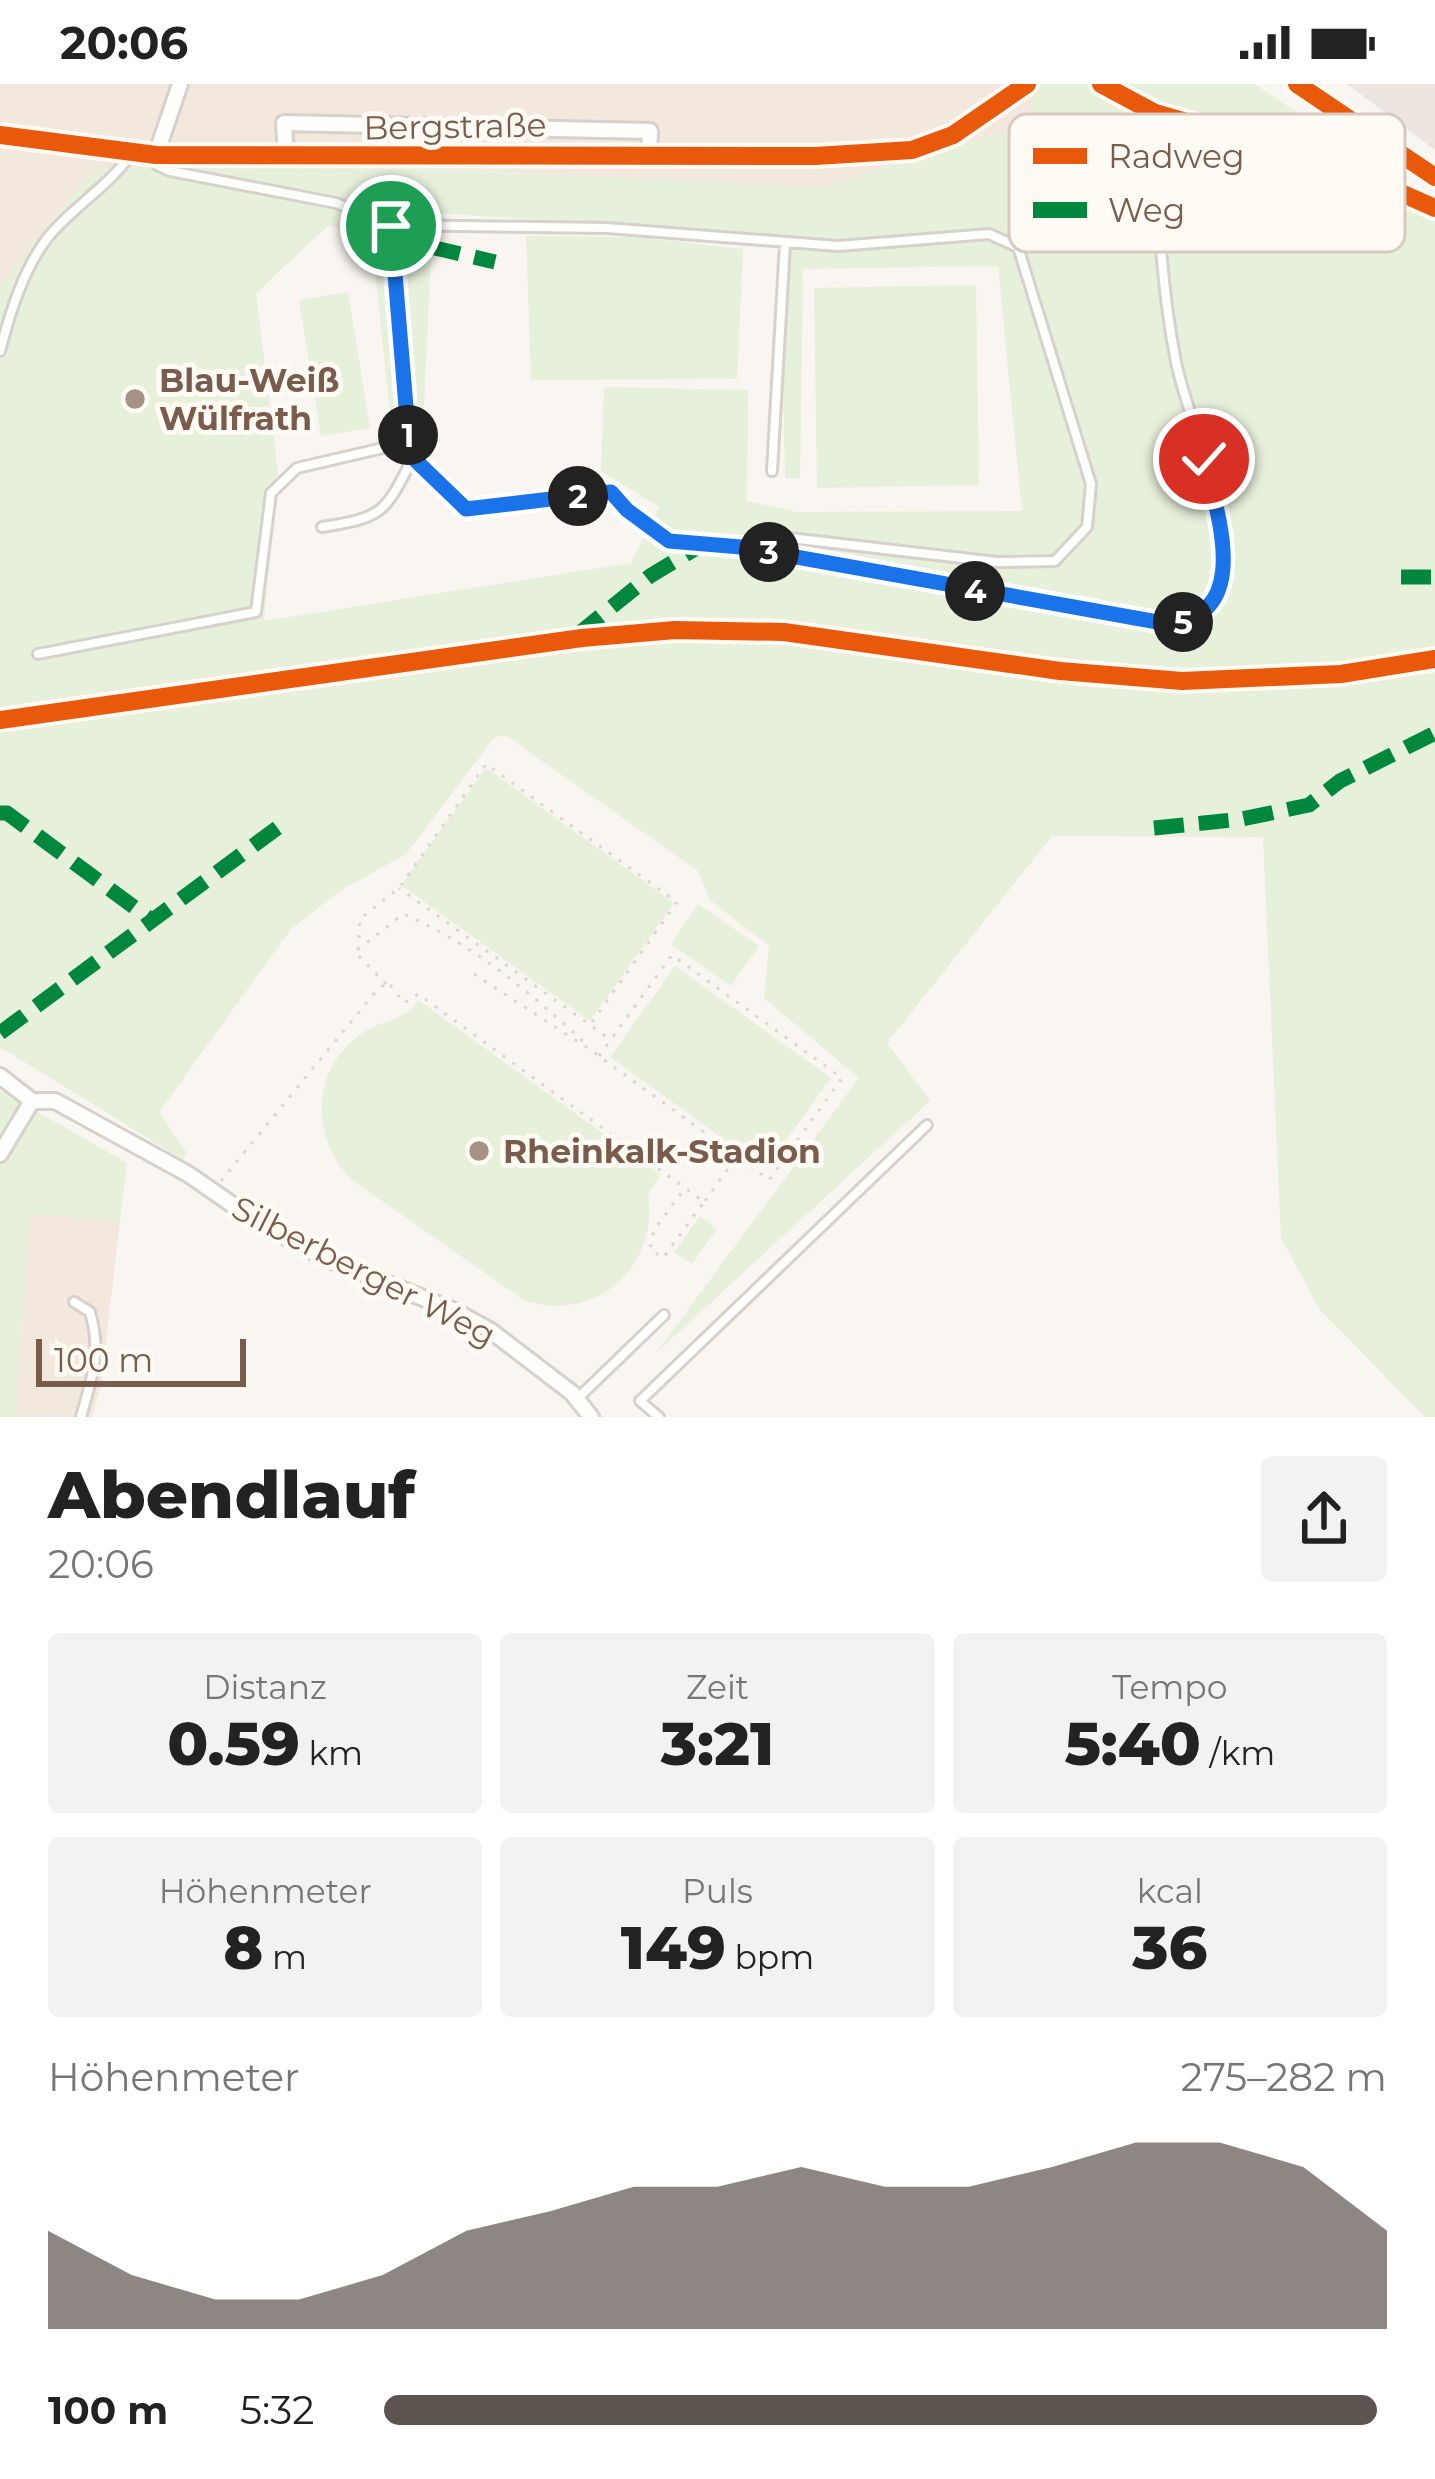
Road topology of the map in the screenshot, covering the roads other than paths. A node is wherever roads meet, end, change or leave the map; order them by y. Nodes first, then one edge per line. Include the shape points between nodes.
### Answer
1 (180, 84) edge
2 (1028, 84) edge
3 (1101, 84) edge
4 (1298, 84) edge
5 (1155, 113) joint
6 (1158, 114) edge
7 (1342, 114) edge
8 (0, 135) edge
9 (911, 150) joint
10 (132, 153) junction
11 (156, 155) junction
12 (649, 155) junction
13 (1405, 157) edge
14 (286, 158) junction
15 (1435, 177) edge
16 (1405, 195) edge
17 (1435, 208) edge
18 (391, 226) junction
19 (784, 243) junction
20 (1009, 243) edge
21 (1020, 252) edge
22 (1161, 252) edge
23 (0, 351) edge
24 (409, 442) junction
25 (413, 458) junction
26 (772, 471) dead end
27 (322, 526) dead end
28 (755, 550) junction
29 (38, 654) dead end
30 (0, 1076) edge
31 (32, 1101) junction
32 (927, 1125) dead end
33 (0, 1154) edge
34 (74, 1302) dead end
35 (664, 1315) dead end
36 (577, 1399) junction
37 (81, 1417) edge
38 (591, 1417) edge
39 (659, 1417) edge

1 - 11 street
2 - 9 lane via 952,135
3 - 5 lane
4 - 7 street
5 - 6 lane
8 - 10 street, Bergstraße
9 - 12 street, Bergstraße
10 - 11 street, Bergstraße
10 - 23 lane via 47,238
11 - 14 street, Bergstraße
11 - 18 lane via 170,171 336,203
12 - 14 street, Bergstraße
12 - 14 street, Bergstraße via 650,130 284,123
13 - 15 street
16 - 17 lane
18 - 19 lane via 607,228
18 - 24 lane
19 - 20 lane via 988,234
19 - 26 lane
21 - 28 lane via 1091,484 1087,527 1055,561 997,562 764,535
22 - 28 lane via 1176,363 1224,537 1223,578 1209,606 1189,622
24 - 25 lane
24 - 29 lane via 297,468 271,493 256,612
25 - 27 lane via 381,512
25 - 28 lane via 466,509 611,492 669,541
30 - 31 street, Silberberger Weg
31 - 33 street
31 - 36 street, Silberberger Weg via 78,1112 327,1259 455,1311
32 - 39 lane via 640,1401
34 - 37 lane via 90,1312 98,1339
35 - 36 lane
36 - 38 street, Silberberger Weg

